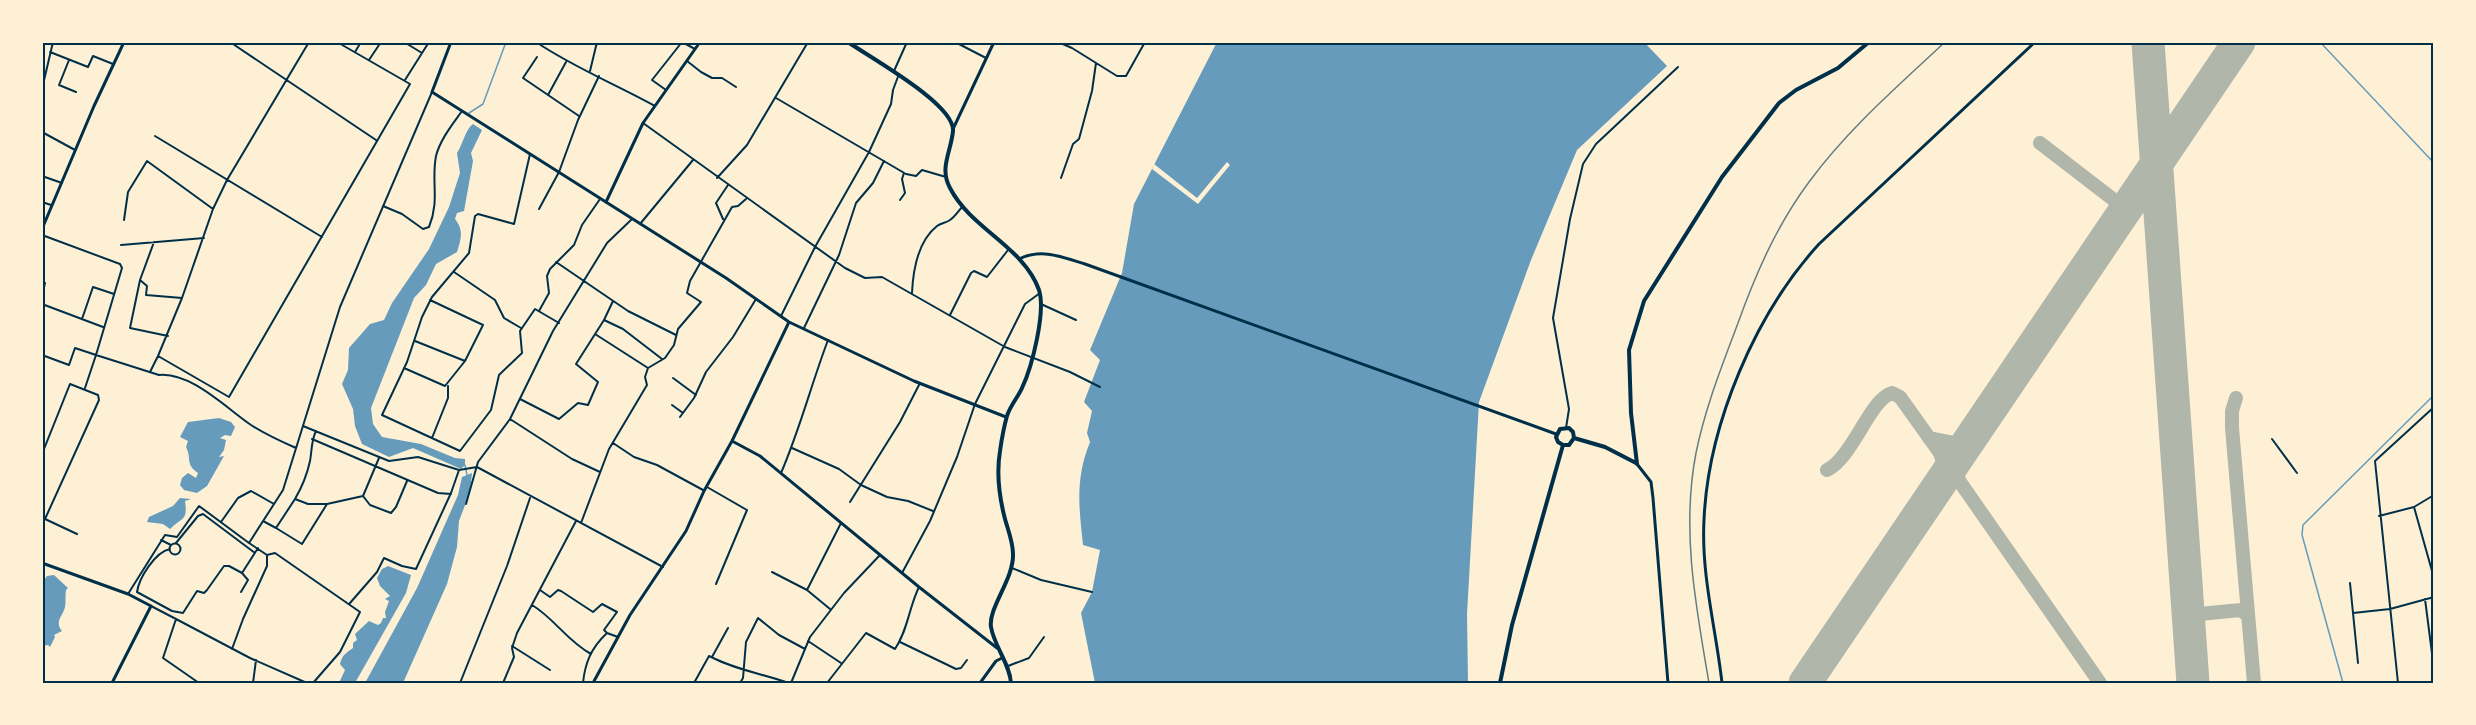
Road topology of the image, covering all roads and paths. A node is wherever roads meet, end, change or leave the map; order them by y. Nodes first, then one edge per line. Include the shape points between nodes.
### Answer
1 (52, 42) edge
2 (124, 42) edge
3 (230, 42) edge
4 (309, 42) edge
5 (337, 42) edge
6 (361, 42) edge
7 (381, 42) edge
8 (404, 42) edge
9 (429, 42) edge
10 (451, 42) edge
11 (536, 42) edge
12 (597, 42) edge
13 (700, 42) edge
14 (808, 42) edge
15 (848, 42) edge
16 (907, 42) edge
17 (955, 42) edge
18 (994, 42) edge
19 (1058, 42) edge
20 (1075, 42) edge
21 (1145, 42) edge
22 (1869, 42) edge
23 (2035, 42) edge
24 (1072, 48) junction
25 (695, 49) junction
26 (50, 52) junction
27 (355, 52) junction
28 (423, 53) junction
29 (537, 57) dead end
30 (986, 58) junction
31 (69, 60) junction
32 (369, 60) junction
33 (566, 62) junction
34 (687, 62) junction
35 (1096, 63) junction
36 (113, 64) junction
37 (1678, 67) dead end
38 (590, 72) junction
39 (896, 73) junction
40 (599, 76) junction
41 (286, 81) junction
42 (405, 81) junction
43 (736, 87) dead end
44 (42, 89) edge
45 (666, 90) junction
46 (76, 92) dead end
47 (432, 92) junction
48 (548, 95) junction
49 (776, 98) junction
50 (655, 106) junction
51 (462, 111) junction
52 (579, 116) junction
53 (643, 123) junction
54 (953, 129) junction
55 (42, 132) edge
56 (155, 136) dead end
57 (376, 140) junction
58 (75, 150) junction
59 (869, 152) junction
60 (530, 154) junction
61 (693, 160) junction
62 (884, 161) junction
63 (559, 172) junction
64 (904, 173) junction
65 (42, 176) edge
66 (946, 177) junction
67 (717, 178) junction
68 (1061, 178) dead end
69 (227, 180) junction
70 (62, 183) junction
71 (728, 185) junction
72 (746, 198) junction
73 (600, 199) junction
74 (900, 200) dead end
75 (42, 202) edge
76 (606, 202) junction
77 (51, 206) junction
78 (963, 206) junction
79 (384, 207) junction
80 (213, 209) junction
81 (539, 209) dead end
82 (632, 219) junction
83 (723, 219) junction
84 (124, 220) dead end
85 (640, 224) junction
86 (42, 229) edge
87 (42, 235) edge
88 (322, 237) junction
89 (204, 238) junction
90 (154, 242) junction
91 (121, 244) dead end
92 (815, 247) junction
93 (1009, 250) junction
94 (1019, 259) junction
95 (556, 262) junction
96 (701, 262) junction
97 (836, 262) junction
98 (454, 272) junction
99 (140, 280) junction
100 (585, 280) junction
101 (45, 283) dead end
102 (912, 293) junction
103 (1040, 293) junction
104 (114, 294) junction
105 (42, 296) edge
106 (182, 298) junction
107 (756, 299) junction
108 (430, 300) junction
109 (613, 301) junction
110 (42, 304) edge
111 (1041, 304) junction
112 (539, 311) junction
113 (950, 315) junction
114 (781, 316) junction
115 (42, 317) edge
116 (82, 319) junction
117 (604, 320) junction
118 (1076, 320) dead end
119 (42, 321) edge
120 (789, 321) junction
121 (559, 323) junction
122 (104, 327) junction
123 (521, 328) junction
124 (804, 328) junction
125 (595, 334) junction
126 (676, 335) junction
127 (168, 336) junction
128 (828, 340) junction
129 (415, 341) junction
130 (1005, 347) junction
131 (42, 354) edge
132 (96, 355) junction
133 (158, 356) junction
134 (1032, 358) junction
135 (662, 359) junction
136 (465, 361) junction
137 (404, 368) junction
138 (648, 368) junction
139 (150, 372) junction
140 (673, 378) dead end
141 (920, 383) junction
142 (448, 386) junction
143 (1100, 387) dead end
144 (85, 388) junction
145 (696, 395) junction
146 (520, 399) junction
147 (975, 404) junction
148 (672, 405) dead end
149 (2434, 407) edge
150 (683, 413) junction
151 (680, 417) dead end
152 (1006, 417) junction
153 (510, 419) junction
154 (303, 426) junction
155 (1566, 428) junction
156 (316, 431) junction
157 (1557, 434) junction
158 (432, 438) junction
159 (1574, 438) junction
160 (312, 439) junction
161 (2272, 439) dead end
162 (732, 441) junction
163 (613, 443) junction
164 (1563, 445) junction
165 (296, 448) junction
166 (792, 448) junction
167 (42, 454) edge
168 (380, 457) junction
169 (1637, 464) junction
170 (376, 466) junction
171 (475, 468) junction
172 (459, 470) junction
173 (600, 472) junction
174 (780, 473) junction
175 (2296, 473) dead end
176 (407, 481) junction
177 (861, 485) junction
178 (705, 489) junction
179 (451, 494) junction
180 (2434, 495) edge
181 (363, 496) junction
182 (530, 496) junction
183 (295, 499) junction
184 (850, 502) dead end
185 (274, 504) junction
186 (327, 504) junction
187 (466, 504) dead end
188 (2414, 507) junction
189 (933, 511) junction
190 (2379, 516) junction
191 (44, 519) edge
192 (263, 521) junction
193 (576, 521) junction
194 (221, 522) junction
195 (581, 523) junction
196 (841, 524) junction
197 (276, 528) junction
198 (77, 534) dead end
199 (161, 540) junction
200 (176, 543) junction
201 (249, 543) junction
202 (170, 547) junction
203 (258, 548) junction
204 (255, 553) junction
205 (267, 555) junction
206 (880, 555) junction
207 (42, 563) edge
208 (663, 567) junction
209 (1012, 568) junction
210 (772, 572) dead end
211 (242, 573) junction
212 (902, 573) junction
213 (2434, 578) edge
214 (2350, 583) dead end
215 (716, 584) dead end
216 (919, 587) junction
217 (540, 590) junction
218 (807, 590) junction
219 (241, 592) dead end
220 (1092, 592) dead end
221 (128, 594) junction
222 (2434, 597) edge
223 (2425, 599) junction
224 (350, 603) junction
225 (532, 605) junction
226 (151, 606) junction
227 (831, 609) junction
228 (2390, 609) junction
229 (2353, 613) junction
230 (176, 619) junction
231 (728, 628) dead end
232 (2434, 632) edge
233 (607, 633) junction
234 (2429, 633) junction
235 (618, 637) junction
236 (1044, 637) dead end
237 (808, 641) junction
238 (900, 642) junction
239 (512, 646) junction
240 (232, 649) junction
241 (805, 649) junction
242 (999, 649) junction
243 (591, 654) junction
244 (712, 657) junction
245 (1002, 658) junction
246 (256, 660) junction
247 (967, 660) dead end
248 (841, 663) junction
249 (2358, 663) dead end
250 (1006, 666) junction
251 (550, 669) dead end
252 (2434, 669) edge
253 (743, 670) junction
254 (298, 681) edge
255 (197, 682) edge
256 (112, 683) edge
257 (253, 683) edge
258 (307, 683) edge
259 (313, 683) edge
260 (460, 683) edge
261 (502, 683) edge
262 (583, 683) edge
263 (593, 683) edge
264 (694, 683) edge
265 (740, 683) edge
266 (790, 683) edge
267 (827, 683) edge
268 (980, 683) edge
269 (1011, 683) edge
270 (1500, 683) edge
271 (1668, 683) edge
272 (1722, 683) edge
273 (2398, 683) edge

1 - 26 street
2 - 36 main road
3 - 41 street
4 - 41 street
5 - 27 street
6 - 27 street
7 - 32 street
8 - 28 street
9 - 28 street
10 - 47 main road
11 - 33 street
12 - 38 street
13 - 25 main road
14 - 49 street
15 - 39 main road
16 - 39 street
17 - 30 street
18 - 30 main road
19 - 24 street
20 - 24 street
21 - 35 street via 1126,76 1117,76
22 - 169 main road via 1838,68 1779,103 1722,177 1644,301 1629,350
23 - 272 main road via 1802,262 1740,368 1711,464 1704,521 1707,583
24 - 35 street
25 - 34 main road
25 - 45 street via 682,42 652,80
26 - 31 street
26 - 44 street
27 - 32 street
28 - 42 street
29 - 48 street via 523,78
30 - 54 main road
31 - 36 street via 88,67 93,56
31 - 46 street via 59,85
32 - 42 street
33 - 38 street
33 - 48 street
34 - 43 street
34 - 45 main road
35 - 68 street via 1079,139 1073,144
36 - 58 main road
37 - 155 street via 1596,144 1583,164 1553,318 1569,409
38 - 40 street
39 - 54 main road via 942,109
39 - 59 street via 891,104
40 - 50 street
40 - 52 street
41 - 57 street
41 - 69 street
42 - 57 street via 410,84
45 - 50 main road
47 - 51 main road
47 - 79 street
48 - 52 street
49 - 59 street
49 - 67 street via 747,145
50 - 53 main road
51 - 60 main road
51 - 79 street via 436,157 436,206 429,227 423,229
52 - 63 street
53 - 61 street
53 - 76 main road
54 - 66 main road
55 - 58 street
56 - 69 street
57 - 88 street
58 - 70 main road
59 - 62 street
59 - 92 street
60 - 63 main road
60 - 98 street via 514,224 475,216 470,253
61 - 67 street
61 - 85 street
62 - 64 street
62 - 97 street via 873,183 856,203
63 - 73 main road
63 - 81 street
64 - 66 street via 916,176 922,170
64 - 74 street via 906,193
65 - 70 street
66 - 78 main road
67 - 71 street
69 - 80 street
69 - 88 street
70 - 77 main road
71 - 72 street
71 - 83 street via 717,202
72 - 83 street
72 - 92 street
73 - 76 main road
73 - 95 street via 574,245
75 - 77 street
76 - 82 main road
77 - 86 main road
78 - 93 main road
78 - 102 street via 951,220 933,230 924,244 914,266
79 - 154 street via 340,307
80 - 84 street via 147,161 128,192
80 - 89 street
82 - 85 main road
82 - 100 street via 607,243
83 - 96 street
85 - 96 main road
87 - 104 street via 120,264
88 - 133 street via 229,397
89 - 90 street
89 - 106 street
90 - 91 street
90 - 99 street
92 - 97 street
92 - 114 street
93 - 94 main road
93 - 113 street via 987,277 971,273
94 - 103 main road
94 - 157 main road via 1044,252 1085,264
95 - 100 street
95 - 112 street via 547,276 549,293
96 - 107 main road
96 - 126 street via 687,293 700,302
97 - 102 street via 865,278 882,276
97 - 124 street
98 - 108 street
98 - 123 street via 495,300 504,318
99 - 106 street via 147,285 146,295
99 - 127 street via 130,328
100 - 109 street
100 - 121 street
101 - 105 street
102 - 113 street
103 - 111 main road
103 - 130 street via 1025,304
104 - 116 street via 93,287
104 - 122 street
106 - 127 street
107 - 114 main road
107 - 145 street via 706,372
108 - 129 street
108 - 136 street via 483,325
109 - 117 street
109 - 126 street
110 - 116 street
111 - 118 street
111 - 134 main road
112 - 121 street
112 - 123 street via 535,309
113 - 130 street
114 - 120 main road
115 - 119 street
116 - 122 street
117 - 125 street
117 - 135 street
120 - 124 main road
120 - 162 main road
121 - 146 street
122 - 132 street
123 - 158 street via 522,352 499,375 491,410 460,451
124 - 128 main road
125 - 138 street
125 - 146 street via 576,364 598,382 588,405 578,403 559,419
126 - 135 street via 674,345
127 - 133 street
128 - 141 main road
128 - 166 street
129 - 136 street
129 - 137 street
130 - 134 street
130 - 147 street
131 - 132 street via 69,365 75,348
132 - 139 street
132 - 144 street
133 - 139 street
134 - 143 street
134 - 152 main road
135 - 138 street
136 - 142 street
137 - 142 street
137 - 158 street via 382,416
138 - 163 street via 647,385
139 - 165 street via 170,374 190,383 258,429
140 - 145 street
141 - 147 main road
141 - 177 street
142 - 158 street via 448,398
144 - 167 street via 69,385
144 - 191 street via 98,395 99,400
145 - 150 street
146 - 153 street
147 - 152 main road
147 - 189 street
148 - 150 street
149 - 190 street via 2375,461
150 - 151 street
152 - 209 main road via 997,473 1013,554
153 - 171 street
153 - 173 street via 572,459
154 - 156 street
154 - 165 street
155 - 157 main road
155 - 159 main road
156 - 160 street
156 - 168 street
157 - 164 main road
159 - 164 main road
159 - 169 main road via 1618,452
160 - 170 street
160 - 183 street via 303,485
161 - 175 street
162 - 174 main road via 760,456
162 - 178 main road
163 - 173 street
163 - 178 street via 634,457
164 - 270 main road via 1512,625
165 - 185 street via 283,490
166 - 174 street
166 - 177 street via 839,469
168 - 170 street
168 - 172 street via 389,461 418,457
169 - 271 main road via 1651,482
170 - 176 street
170 - 181 street
171 - 172 street
171 - 182 street
171 - 187 street
172 - 179 street
173 - 195 street
174 - 196 main road
176 - 179 street via 438,494
176 - 181 street via 391,513 370,505
177 - 184 street
177 - 189 street
178 - 208 main road via 686,531
178 - 215 street via 747,510
179 - 224 street via 416,569 384,558
180 - 188 street
181 - 186 street
182 - 193 street
182 - 260 street
183 - 186 street
183 - 197 street
185 - 192 street
185 - 194 street via 251,490 238,498
186 - 197 street via 302,544
188 - 190 street
188 - 213 street
189 - 212 street
190 - 228 street
191 - 198 street
192 - 197 street
192 - 201 street
193 - 195 street
193 - 217 street
194 - 199 street via 200,506 177,537 165,535
194 - 201 street
195 - 208 street
196 - 206 main road
196 - 218 street
199 - 202 street
199 - 221 street
200 - 202 street
200 - 202 street via 179,553 172,554
200 - 204 street via 203,514
201 - 203 street
202 - 211 street via 160,553 137,592 176,613 183,613 197,591 204,593 224,566
203 - 204 street
203 - 205 street
204 - 211 street
205 - 224 street via 275,553
205 - 240 street via 267,566
206 - 212 main road
206 - 227 street
207 - 221 main road
208 - 235 main road
209 - 220 street via 1041,580
209 - 242 main road via 991,622
210 - 218 street
211 - 219 street via 248,580
212 - 216 main road
214 - 229 street
216 - 238 street
216 - 242 main road
217 - 225 street
217 - 233 street via 550,597 561,591 593,612 602,604 617,612 604,630
218 - 227 street
221 - 226 main road
222 - 223 street
223 - 228 street
223 - 234 street
224 - 259 street via 360,612 357,621 340,652
225 - 239 street
225 - 243 street
226 - 230 street
226 - 256 main road
227 - 237 street
228 - 229 street
228 - 273 street
229 - 249 street
230 - 240 street
230 - 255 street via 162,658
231 - 244 street
232 - 234 street
233 - 235 street
233 - 243 street
234 - 252 street
235 - 263 main road
236 - 250 street via 1029,658
237 - 241 street
237 - 248 street
238 - 247 street via 956,669
238 - 248 street via 894,649 866,633
239 - 251 street
239 - 261 street via 514,657
240 - 246 street
241 - 253 street via 758,618 746,642
241 - 266 street
242 - 245 main road
243 - 262 street via 583,671
244 - 253 street
244 - 264 street via 709,656
245 - 250 main road
245 - 268 main road
246 - 254 street
246 - 257 street
248 - 267 street
250 - 269 main road
253 - 265 street
253 - 266 street
254 - 258 street

